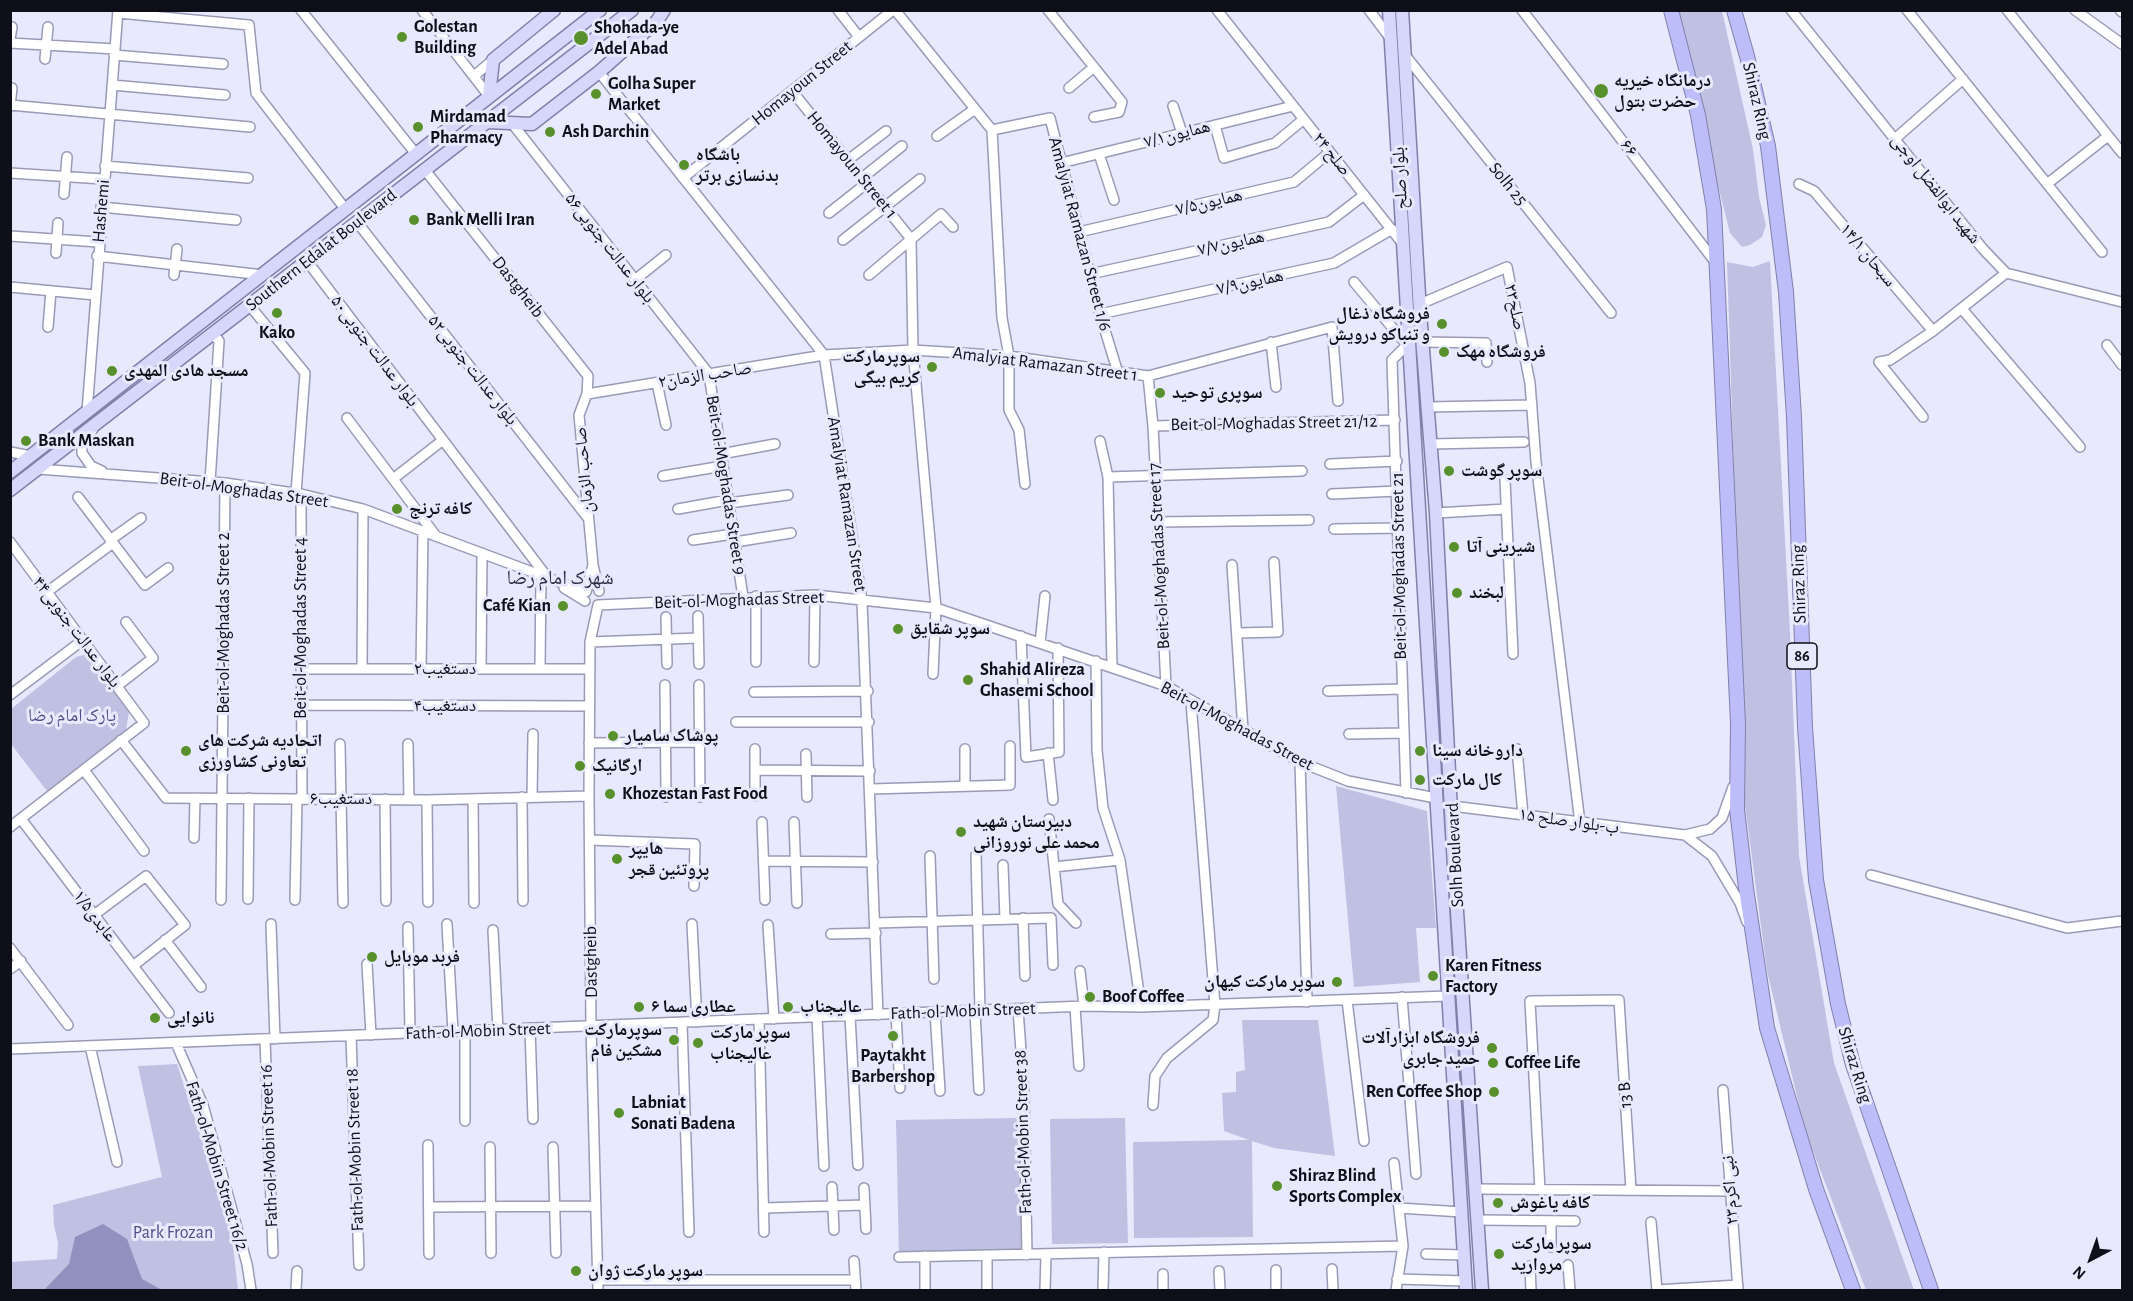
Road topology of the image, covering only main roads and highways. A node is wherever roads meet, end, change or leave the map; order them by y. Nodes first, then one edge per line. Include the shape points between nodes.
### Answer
1 (600, 10) edge
2 (632, 10) edge
3 (664, 10) edge
4 (1389, 10) edge
5 (1402, 10) edge
6 (1671, 10) edge
7 (1734, 10) edge
8 (552, 11) edge
9 (489, 96) junction
10 (487, 122) junction
11 (1422, 342) joint
12 (1407, 345) joint
13 (132, 377) junction
14 (142, 389) junction
15 (10, 472) edge
16 (10, 490) edge
17 (1445, 669) junction
18 (1430, 670) junction
19 (1468, 1070) junction
20 (1453, 1071) junction
21 (1466, 1286) edge
22 (1929, 1287) edge
23 (1482, 1290) edge
24 (1853, 1290) edge

1 - 9 main road, Southern Edalat Boulevard
2 - 10 main road, Southern Edalat Boulevard
3 - 10 main road via 657,21 599,72 532,124
4 - 12 main road, بلوار صلح
5 - 11 main road, بلوار صلح
6 - 24 highway via 1711,182 1738,712 1736,767 1754,945 1767,1028 1784,1092
7 - 22 highway, Shiraz Ring / 86 via 1768,146 1786,291 1804,727 1816,880 1853,1065
8 - 9 main road via 493,60
9 - 13 main road, Southern Edalat Boulevard
10 - 14 main road, Southern Edalat Boulevard
11 - 17 main road, Solh Boulevard
12 - 18 main road, Solh Boulevard
13 - 14 main road
13 - 15 main road, Southern Edalat Boulevard
14 - 16 main road, Southern Edalat Boulevard
17 - 18 main road
17 - 19 main road, Solh Boulevard
18 - 20 main road, Solh Boulevard
19 - 20 main road
19 - 23 main road, Solh Boulevard
20 - 21 main road, Solh Boulevard

